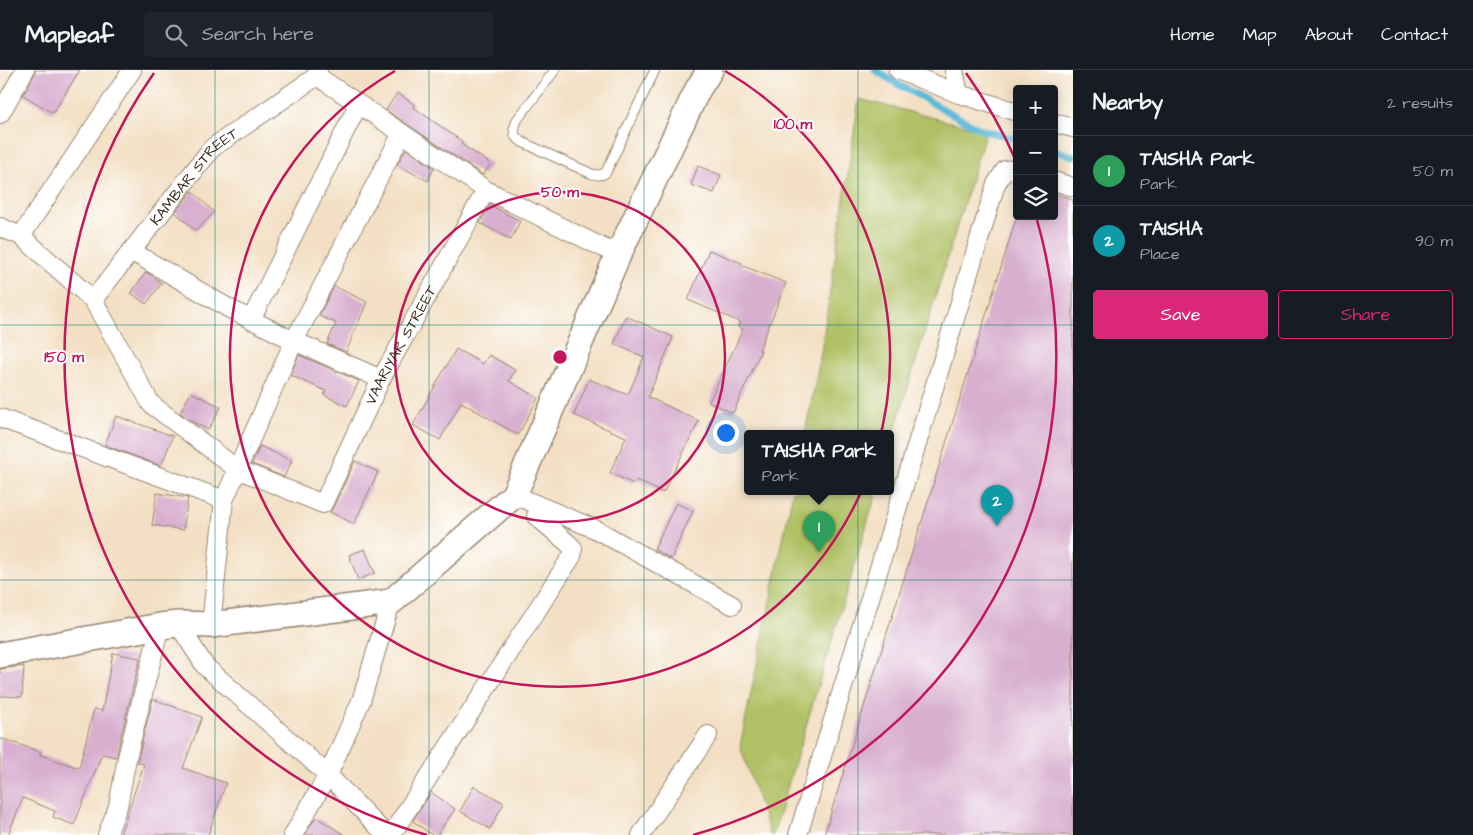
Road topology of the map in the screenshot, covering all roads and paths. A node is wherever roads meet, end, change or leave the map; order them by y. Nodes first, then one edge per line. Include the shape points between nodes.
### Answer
1 (25, 70) edge
2 (132, 70) edge
3 (555, 70) edge
4 (655, 70) edge
5 (710, 70) edge
6 (898, 70) edge
7 (954, 70) edge
8 (317, 73) edge
9 (959, 94) junction
10 (358, 105) junction
11 (1013, 111) edge
12 (0, 114) edge
13 (1058, 124) edge
14 (1073, 128) edge
15 (402, 133) junction
16 (1013, 169) edge
17 (1058, 182) edge
18 (1073, 187) edge
19 (486, 190) junction
20 (0, 227) edge
21 (21, 236) junction
22 (132, 251) junction
23 (618, 256) junction
24 (94, 300) junction
25 (251, 320) junction
26 (294, 341) junction
27 (381, 379) junction
28 (0, 418) edge
29 (237, 469) junction
30 (514, 495) junction
31 (224, 500) junction
32 (536, 516) dead end
33 (392, 602) junction
34 (732, 605) dead end
35 (169, 625) junction
36 (211, 625) junction
37 (0, 655) edge
38 (708, 735) dead end
39 (328, 775) junction
40 (107, 835) edge
41 (294, 835) edge
42 (386, 835) edge
43 (392, 835) edge
44 (641, 835) edge
45 (798, 835) edge

1 - 12 street
2 - 21 street
3 - 4 lane via 517,120 515,136 598,175 606,172
5 - 23 street
6 - 9 street
7 - 9 street
8 - 10 street
8 - 22 street, KAMBAR STREET via 212,148
9 - 11 street
10 - 15 street
10 - 25 street
13 - 14 street
15 - 19 street
15 - 26 street
16 - 45 street via 1005,170 996,184
17 - 18 street
19 - 23 street
19 - 27 street, VAARIYAR STREET
20 - 21 street
21 - 24 street
22 - 24 street, KAMBAR STREET
22 - 25 street
23 - 30 street
24 - 29 street via 151,404
25 - 26 street
26 - 27 street
26 - 29 street
27 - 29 street, VAARIYAR STREET via 323,504
28 - 31 street
29 - 31 street
30 - 33 street
30 - 34 street via 595,529
31 - 36 street
32 - 43 street via 570,544 572,556
33 - 36 street
33 - 39 street via 361,701
35 - 36 street
35 - 37 street
35 - 39 street via 205,666
35 - 40 street via 127,758 118,806
38 - 44 street
39 - 41 street
39 - 42 street

